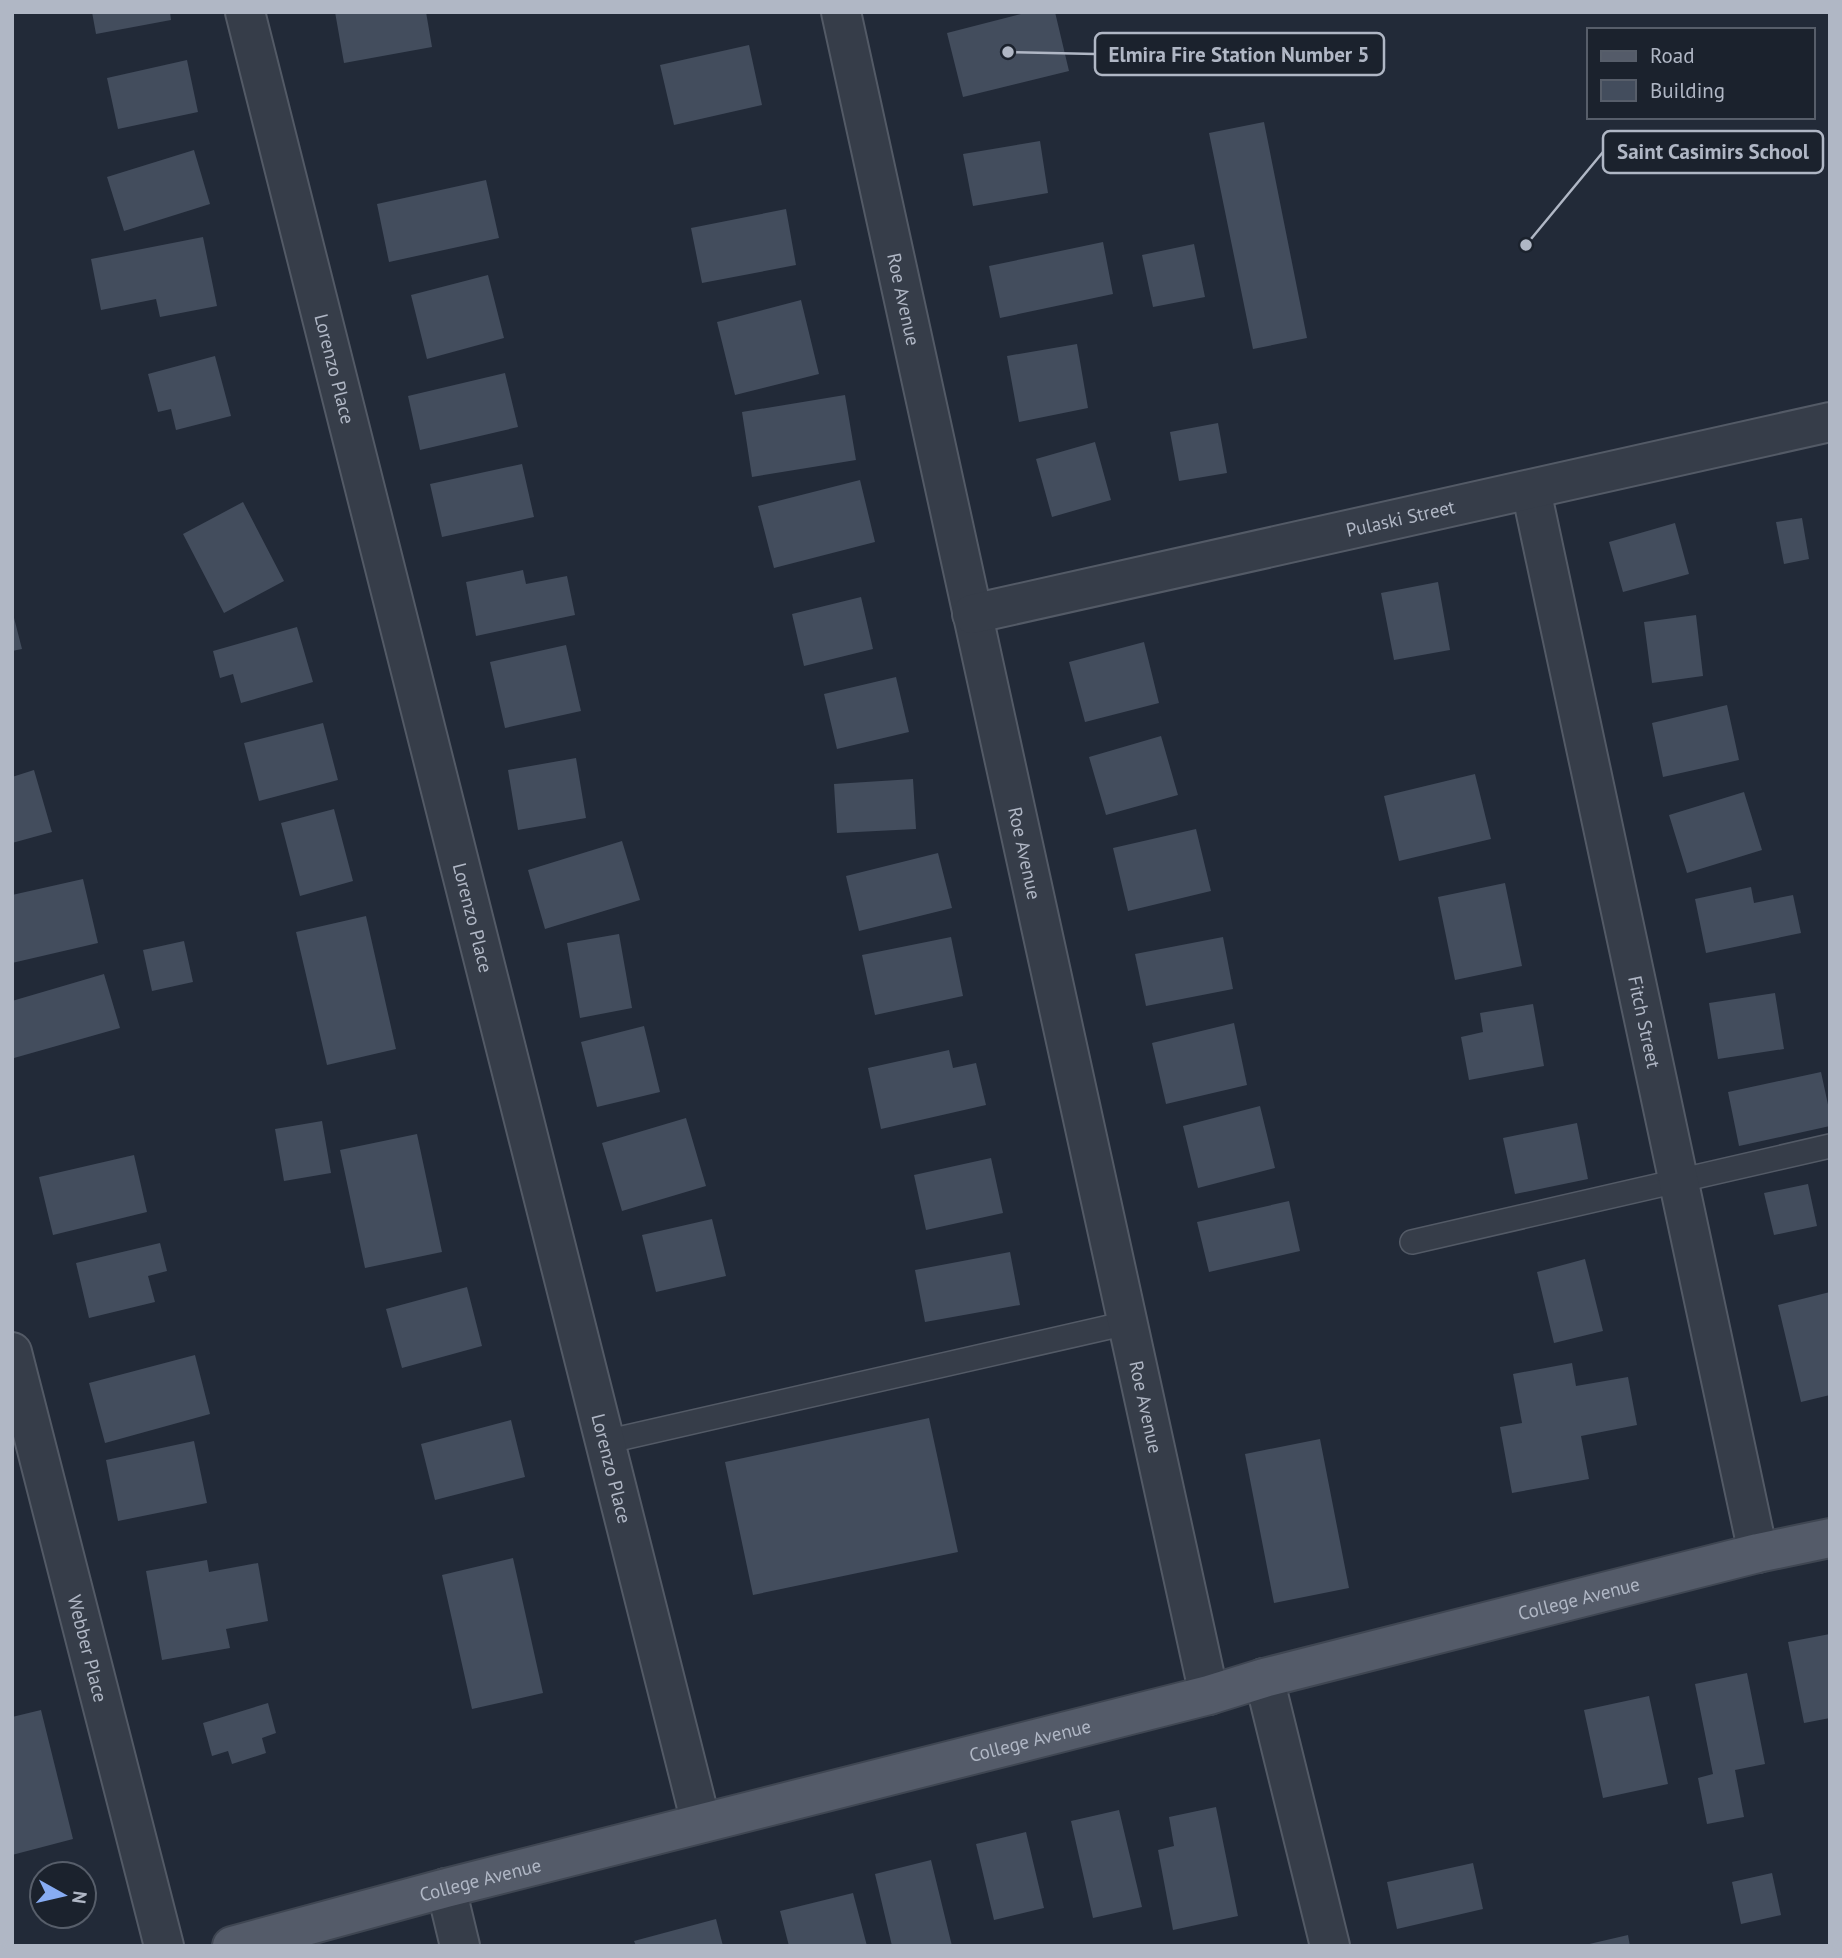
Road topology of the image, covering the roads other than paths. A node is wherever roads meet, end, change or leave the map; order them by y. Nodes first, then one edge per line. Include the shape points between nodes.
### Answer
1 (245, 12) edge
2 (841, 12) edge
3 (1830, 422) edge
4 (1531, 490) junction
5 (972, 614) junction
6 (1830, 1146) edge
7 (1679, 1181) junction
8 (1412, 1242) dead end
9 (1127, 1323) junction
10 (12, 1352) edge
11 (605, 1442) junction
12 (1830, 1538) edge
13 (1758, 1553) junction
14 (1264, 1678) junction
15 (1209, 1695) junction
16 (701, 1823) junction
17 (446, 1888) junction
18 (164, 1946) edge
19 (232, 1946) edge
20 (460, 1946) edge
21 (1330, 1946) edge

1 - 11 street, Lorenzo Place
2 - 5 street, Roe Avenue
3 - 4 street, Pulaski Street
4 - 5 street, Pulaski Street
4 - 7 street, Fitch Street
5 - 9 street, Roe Avenue
6 - 7 lane
7 - 8 lane
7 - 13 street, Fitch Street
9 - 11 lane
9 - 15 street, Roe Avenue
10 - 18 street, Webber Place
11 - 16 street, Lorenzo Place
12 - 13 main road, College Avenue
13 - 14 main road, College Avenue
14 - 15 main road, College Avenue
14 - 21 street
15 - 16 main road, College Avenue
16 - 17 main road, College Avenue
17 - 19 main road, College Avenue
17 - 20 street

